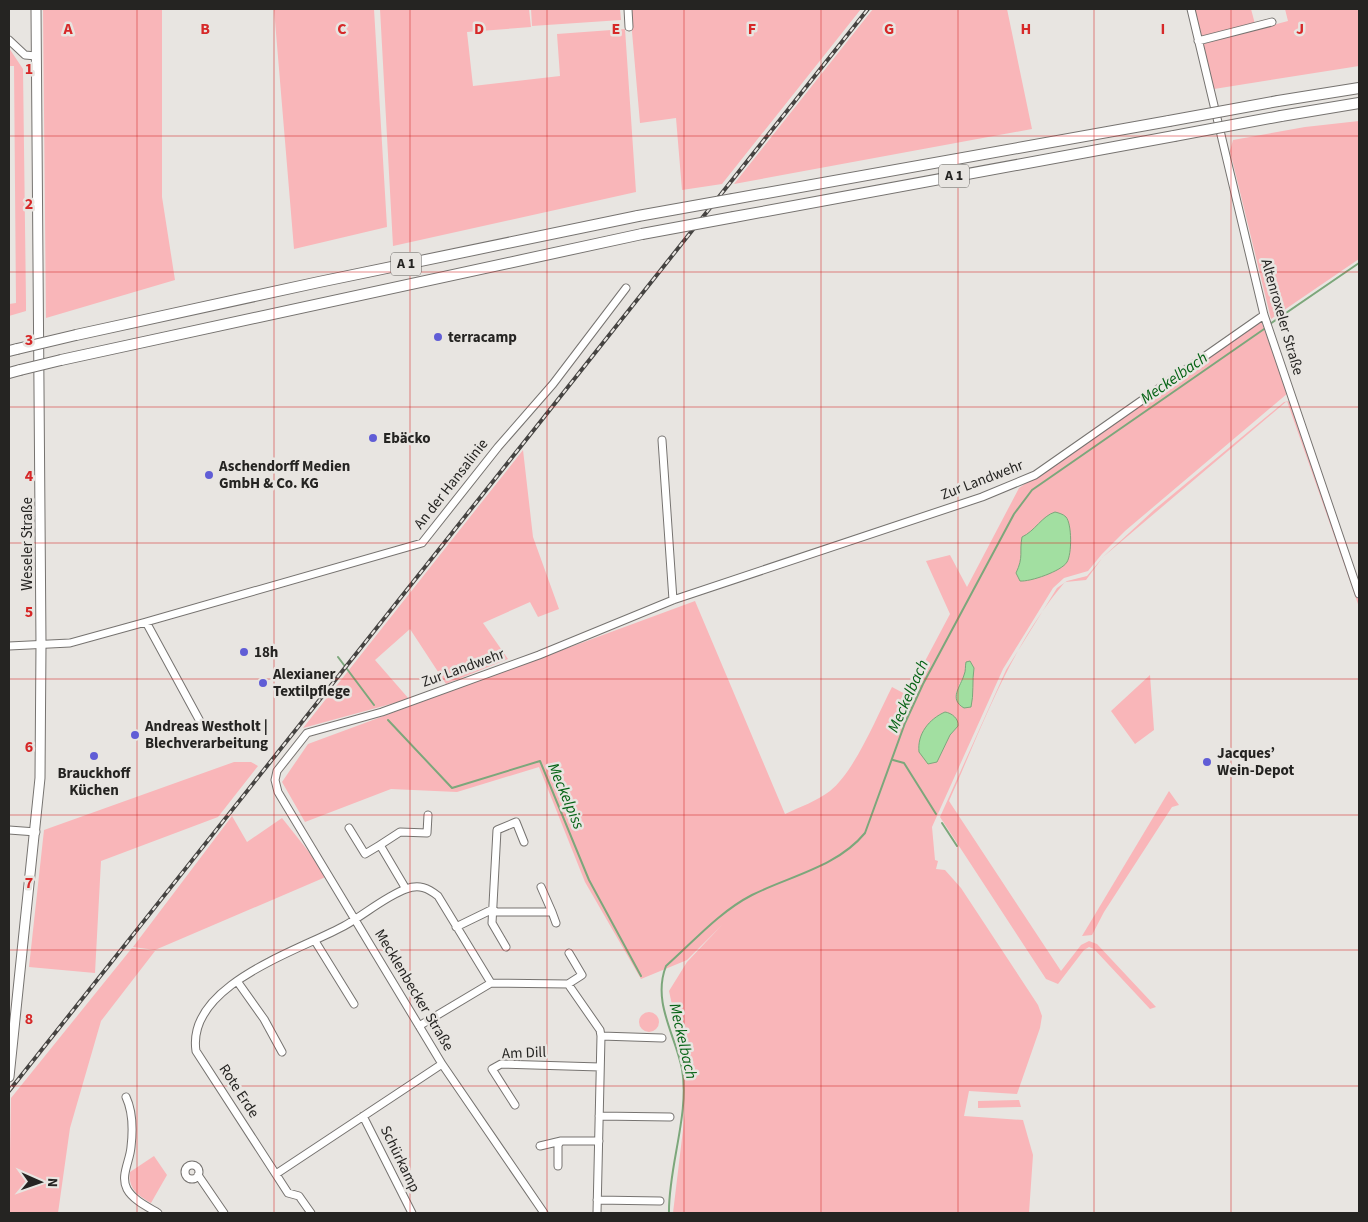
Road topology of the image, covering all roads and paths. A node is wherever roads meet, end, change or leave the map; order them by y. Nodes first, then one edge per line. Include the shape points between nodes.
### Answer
1 (36, 9) edge
2 (628, 9) edge
3 (1191, 9) edge
4 (1272, 22) dead end
5 (629, 27) dead end
6 (9, 40) edge
7 (1198, 42) junction
8 (36, 56) junction
9 (1359, 88) edge
10 (1359, 103) edge
11 (626, 288) dead end
12 (1264, 317) junction
13 (13, 350) edge
14 (9, 373) edge
15 (662, 440) dead end
16 (1359, 594) edge
17 (673, 600) junction
18 (146, 622) junction
19 (41, 644) junction
20 (9, 646) edge
21 (202, 725) dead end
22 (276, 774) joint
23 (428, 814) dead end
24 (350, 828) dead end
25 (9, 830) edge
26 (36, 832) junction
27 (524, 842) dead end
28 (380, 845) junction
29 (541, 887) dead end
30 (406, 889) junction
31 (492, 909) junction
32 (552, 912) junction
33 (356, 919) junction
34 (556, 923) dead end
35 (456, 927) junction
36 (315, 941) junction
37 (506, 947) dead end
38 (569, 953) dead end
39 (237, 981) junction
40 (491, 983) junction
41 (568, 984) junction
42 (354, 1004) dead end
43 (419, 1026) junction
44 (601, 1036) junction
45 (662, 1038) dead end
46 (282, 1052) dead end
47 (442, 1064) junction
48 (600, 1067) junction
49 (9, 1076) edge
50 (126, 1097) dead end
51 (515, 1105) dead end
52 (363, 1116) junction
53 (599, 1116) junction
54 (670, 1117) dead end
55 (561, 1141) junction
56 (598, 1141) junction
57 (540, 1146) dead end
58 (558, 1166) dead end
59 (276, 1174) junction
60 (198, 1175) dead end
61 (598, 1200) junction
62 (660, 1201) dead end
63 (158, 1213) edge
64 (224, 1213) edge
65 (311, 1213) edge
66 (412, 1213) edge
67 (544, 1213) edge
68 (597, 1213) edge

1 - 8 main road, Weseler Straße
2 - 5 street
3 - 7 street, Altenroxeler Straße
4 - 7 street
6 - 8 street via 25,55
7 - 12 street, Altenroxeler Straße
8 - 19 main road, Weseler Straße
9 - 13 highway, A 1, bridge via 638,216 318,282
10 - 14 highway, A 1, bridge via 642,234
11 - 18 street, An der Hansalinie via 553,384 498,447 422,544
12 - 16 street, Altenroxeler Straße
12 - 17 street, Zur Landwehr via 1035,475 982,497
15 - 17 street
17 - 22 street, Zur Landwehr via 539,655 406,703 307,733
18 - 19 street, An der Hansalinie via 70,643
18 - 21 street
19 - 20 street, An der Hansalinie
19 - 26 main road, Weseler Straße via 40,778
22 - 33 street, Mecklenbecker Straße via 278,792
23 - 28 street via 427,833 400,832
24 - 28 street via 365,854
25 - 26 street
26 - 49 main road, Weseler Straße
27 - 31 street via 516,822 497,830
28 - 30 street
29 - 32 street
30 - 33 street
30 - 35 street via 419,886 438,896
31 - 32 street via 496,912
31 - 35 street
31 - 37 street via 492,923
32 - 34 street
33 - 36 street, Rote Erde
33 - 43 street, Mecklenbecker Straße
35 - 40 street
36 - 39 street, Rote Erde
36 - 42 street
38 - 41 street via 582,975
39 - 46 street
39 - 59 street, Rote Erde via 222,992 198,1022 194,1039 196,1050
40 - 41 street
40 - 43 street
41 - 44 street
43 - 47 street, Mecklenbecker Straße
44 - 45 street
44 - 48 street
47 - 52 street, Schürkamp
47 - 67 street, Mecklenbecker Straße
48 - 51 street, Am Dill via 501,1064 492,1069
48 - 53 street
50 - 63 street via 131,1108 132,1134 125,1172 126,1186 133,1196
52 - 59 street, Schürkamp
52 - 66 street, Schürkamp
53 - 54 street
53 - 56 street
55 - 56 street
55 - 57 street
55 - 58 street via 558,1145
56 - 61 street
59 - 65 street, Rote Erde via 288,1193 299,1196
60 - 64 street
61 - 62 street
61 - 68 street

